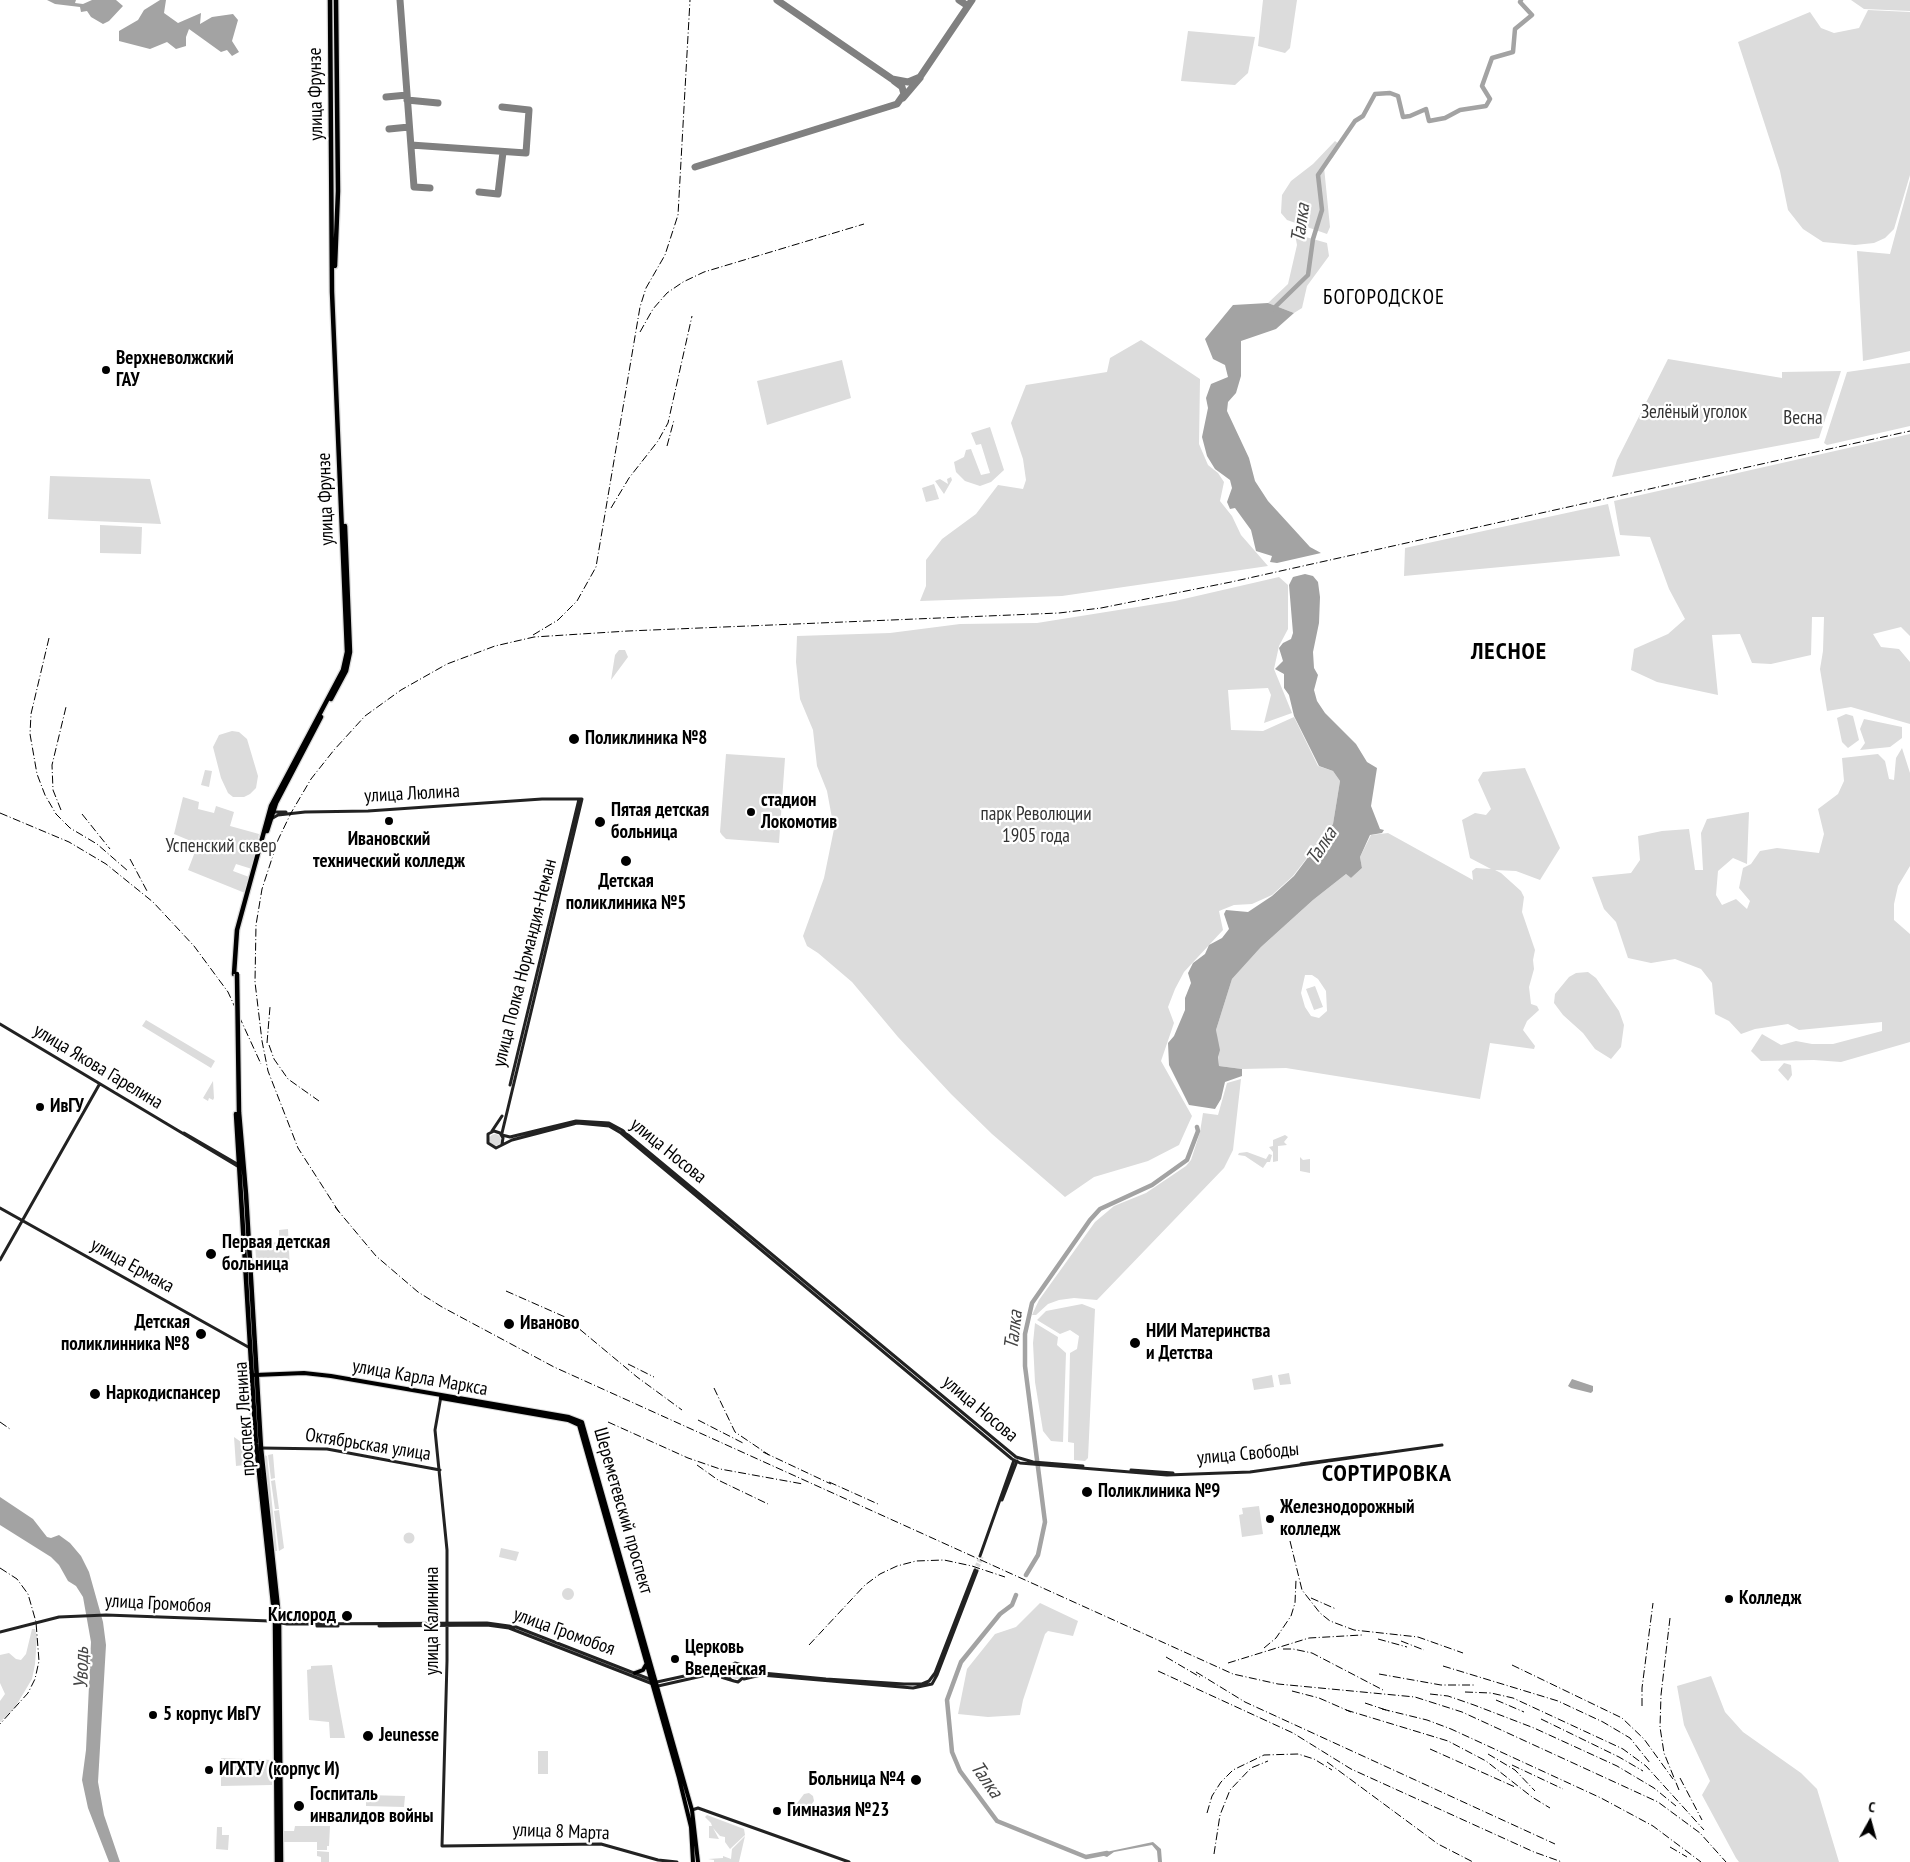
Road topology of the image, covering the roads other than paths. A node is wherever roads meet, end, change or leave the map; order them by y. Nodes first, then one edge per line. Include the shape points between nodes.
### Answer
1 (330, 0) edge
2 (336, 0) edge
3 (338, 120) junction
4 (332, 121) junction
5 (335, 328) junction
6 (279, 793) junction
7 (557, 799) junction
8 (570, 799) junction
9 (581, 799) junction
10 (576, 810) junction
11 (285, 812) junction
12 (291, 813) junction
13 (274, 814) junction
14 (268, 820) junction
15 (555, 904) junction
16 (546, 941) junction
17 (236, 974) joint
18 (0, 1024) edge
19 (99, 1085) junction
20 (492, 1132) junction
21 (533, 1132) junction
22 (502, 1134) junction
23 (502, 1144) junction
24 (242, 1168) junction
25 (0, 1208) edge
26 (22, 1220) junction
27 (0, 1260) edge
28 (252, 1349) junction
29 (255, 1375) junction
30 (441, 1396) junction
31 (581, 1424) joint
32 (261, 1448) junction
33 (1016, 1459) junction
34 (1042, 1464) junction
35 (440, 1470) junction
36 (981, 1557) tunnel mouth
37 (976, 1570) tunnel mouth
38 (634, 1609) junction
39 (277, 1622) junction
40 (448, 1624) junction
41 (287, 1626) junction
42 (0, 1632) edge
43 (279, 1634) junction
44 (646, 1663) junction
45 (730, 1666) junction
46 (745, 1668) junction
47 (635, 1673) junction
48 (731, 1680) junction
49 (742, 1680) junction
50 (816, 1680) junction
51 (655, 1683) junction
52 (677, 1766) junction
53 (692, 1810) junction
54 (442, 1846) joint
55 (279, 1862) edge
56 (677, 1862) edge
57 (693, 1862) edge
58 (698, 1862) edge
59 (849, 1862) edge

1 - 4 highway, улица Фрунзе
2 - 3 highway, улица Фрунзе
3 - 4 highway
3 - 5 highway, улица Фрунзе
4 - 5 highway, улица Фрунзе
5 - 6 highway, улица Фрунзе via 350,659
6 - 11 main road via 278,805
6 - 13 highway, улица Фрунзе
6 - 14 highway, улица Фрунзе
7 - 8 main road, улица Люлина
7 - 9 main road, улица Люлина
7 - 12 main road, улица Люлина
8 - 9 main road, улица Люлина
8 - 10 main road via 576,804
9 - 10 main road, улица Полка Нормандия-Неман
9 - 15 main road, улица Полка Нормандия-Неман
10 - 15 main road, улица Полка Нормандия-Неман
11 - 12 main road
11 - 13 main road
12 - 13 main road, улица Люлина
13 - 14 highway, улица Фрунзе
14 - 17 highway, улица Фрунзе via 237,934
15 - 16 main road, улица Полка Нормандия-Неман
16 - 20 main road, улица Полка Нормандия-Неман via 502,1118
16 - 22 main road, улица Полка Нормандия-Неман
17 - 24 highway, проспект Ленина, bridge
18 - 19 main road, улица Якова Гарелина
19 - 24 main road, улица Якова Гарелина
19 - 26 main road
20 - 22 main road
20 - 23 main road via 487,1139 489,1145 496,1148
21 - 22 main road, улица Носова via 510,1137
21 - 23 main road, улица Носова
21 - 33 main road, улица Носова via 566,1124 592,1123 609,1126 633,1140
22 - 23 main road
24 - 28 highway, проспект Ленина
25 - 26 main road, улица Ермака
26 - 27 main road
26 - 28 main road, улица Ермака
28 - 29 highway, проспект Ленина
29 - 30 main road, улица Карла Маркса via 327,1376
29 - 32 highway, проспект Ленина
29 - 39 highway, проспект Ленина via 256,1444
30 - 31 main road, улица Карла Маркса
30 - 35 main road, улица Калинина via 435,1430
31 - 38 main road, Шереметевский проспект
32 - 35 main road, Октябрьская улица via 319,1448
32 - 39 highway, проспект Ленина
33 - 34 main road, улица Свободы
33 - 36 main road
34 - 34 main road, улица Свободы via 1178,1475 1250,1472 1442,1445 1249,1471 1178,1473
35 - 40 main road, улица Калинина via 447,1550
37 - 50 main road via 932,1684 913,1688
38 - 44 main road, Шереметевский проспект
38 - 51 main road, Шереметевский проспект
39 - 40 main road, улица Громобоя
39 - 41 main road, улица Громобоя
39 - 42 main road, улица Громобоя via 81,1615
39 - 43 highway, проспект Ленина
39 - 55 highway, проспект Ленина
40 - 41 main road, улица Громобоя
40 - 47 main road, улица Громобоя via 487,1622 508,1625
40 - 51 main road, улица Громобоя via 516,1630
40 - 54 main road, улица Калинина
41 - 43 main road
43 - 55 highway, проспект Ленина
44 - 47 main road via 643,1670
44 - 51 main road, Шереметевский проспект
45 - 46 main road via 738,1663
45 - 48 main road via 727,1674
45 - 51 main road
46 - 49 main road via 746,1675
46 - 50 main road via 752,1672
47 - 51 main road, улица Громобоя
48 - 49 main road
48 - 51 main road via 711,1674
49 - 50 main road via 761,1675
51 - 52 main road, Шереметевский проспект
52 - 53 main road, Шереметевский проспект
52 - 57 main road, Шереметевский проспект via 691,1828
53 - 58 main road, Шереметевский проспект
53 - 59 main road via 698,1808
54 - 56 main road, улица 8 Марта via 600,1844

